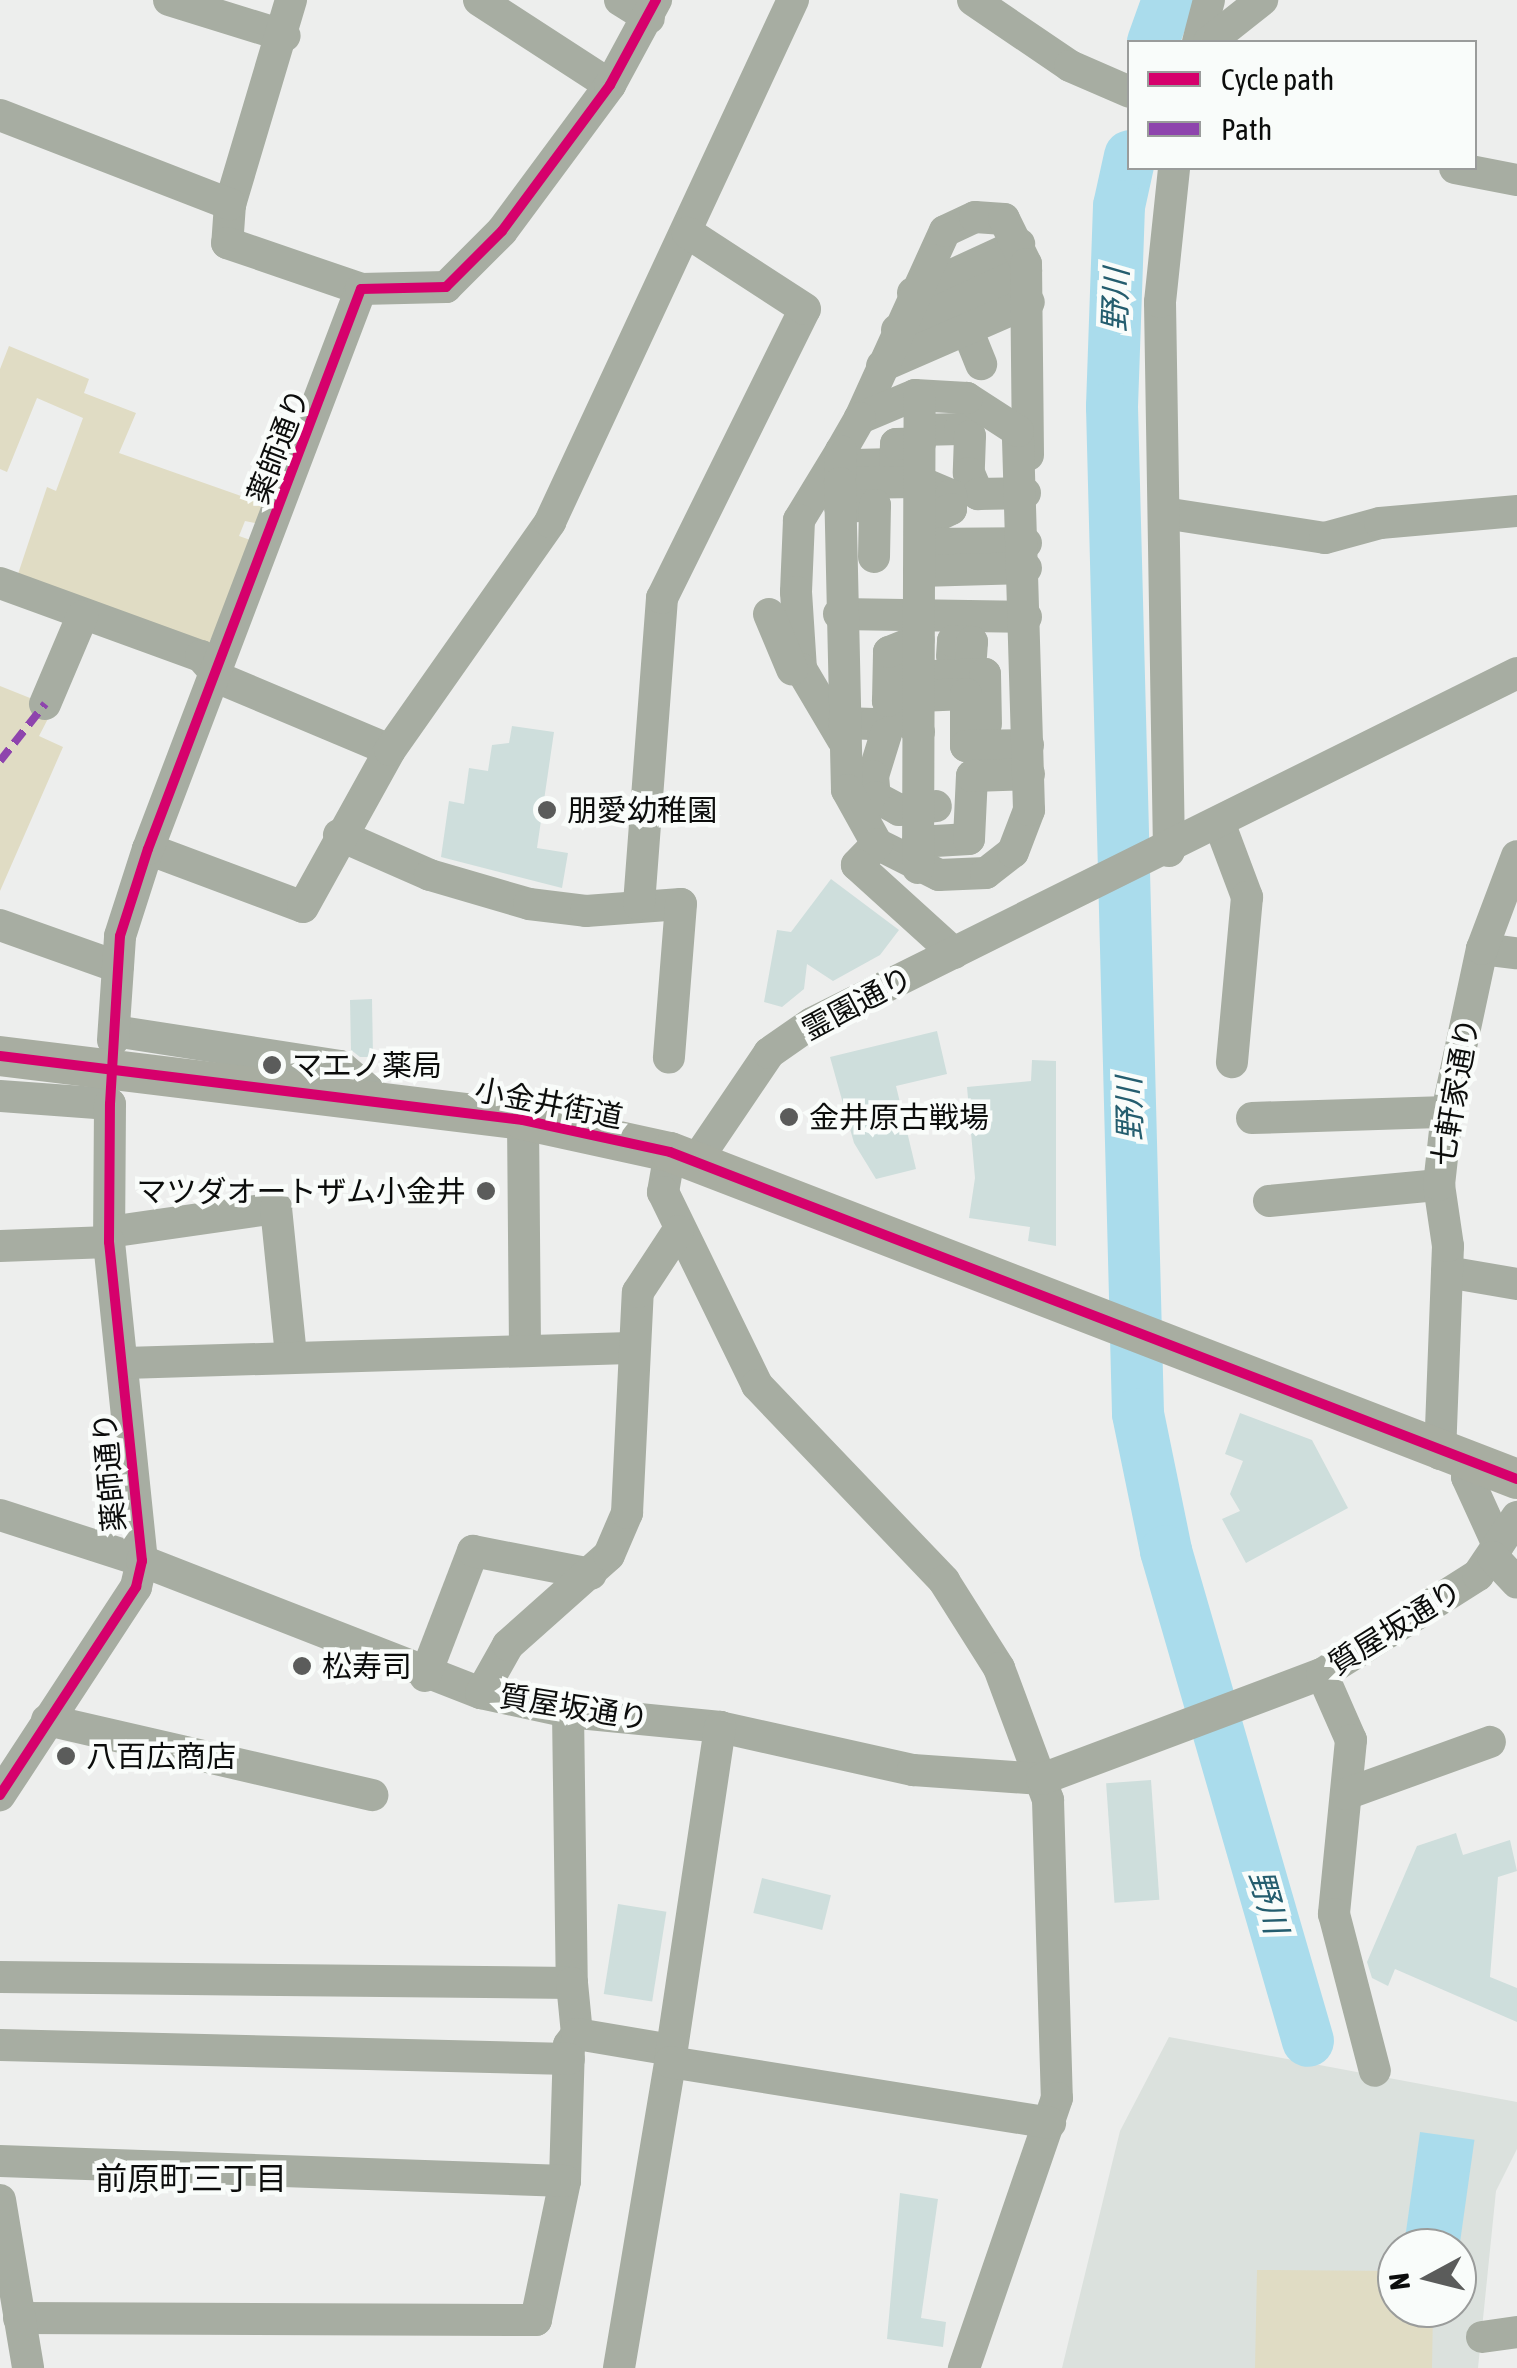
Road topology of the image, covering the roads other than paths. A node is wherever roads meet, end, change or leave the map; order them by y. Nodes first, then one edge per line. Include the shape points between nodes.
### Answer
1 (169, 0) edge
2 (291, 0) edge
3 (479, 0) edge
4 (620, 0) edge
5 (793, 0) edge
6 (973, 0) edge
7 (1209, 0) edge
8 (1262, 0) edge
9 (652, 9) edge
10 (285, 36) junction
11 (1199, 40) edge
12 (1212, 40) edge
13 (610, 85) junction
14 (1127, 91) edge
15 (0, 115) edge
16 (1174, 170) edge
17 (1465, 170) edge
18 (1517, 180) edge
19 (230, 204) junction
20 (688, 233) junction
21 (1025, 272) junction
22 (361, 290) junction
23 (967, 329) junction
24 (897, 330) junction
25 (981, 364) dead end
26 (882, 366) junction
27 (920, 396) junction
28 (860, 418) junction
29 (920, 436) junction
30 (840, 477) junction
31 (920, 482) junction
32 (1024, 483) junction
33 (1517, 511) edge
34 (1164, 513) junction
35 (920, 548) junction
36 (1026, 556) junction
37 (874, 557) junction
38 (839, 558) junction
39 (0, 583) edge
40 (769, 614) dead end
41 (839, 614) junction
42 (82, 617) junction
43 (1026, 617) junction
44 (1027, 656) junction
45 (801, 669) junction
46 (215, 670) junction
47 (1517, 673) edge
48 (919, 675) junction
49 (45, 704) dead end
50 (845, 733) junction
51 (1028, 748) junction
52 (390, 750) junction
53 (1220, 825) junction
54 (339, 835) junction
55 (918, 841) junction
56 (877, 844) junction
57 (148, 849) junction
58 (1169, 851) junction
59 (1517, 856) edge
60 (639, 904) junction
61 (0, 925) edge
62 (1482, 949) junction
63 (954, 953) junction
64 (1517, 953) edge
65 (118, 967) junction
66 (0, 1056) edge
67 (669, 1058) dead end
68 (1232, 1062) dead end
69 (0, 1096) edge
70 (380, 1100) junction
71 (1447, 1112) junction
72 (1252, 1118) dead end
73 (523, 1120) junction
74 (683, 1156) junction
75 (1439, 1185) junction
76 (1269, 1202) dead end
77 (678, 1232) junction
78 (109, 1237) junction
79 (0, 1246) edge
80 (1447, 1272) junction
81 (1517, 1284) edge
82 (630, 1348) junction
83 (525, 1350) junction
84 (291, 1355) junction
85 (125, 1362) junction
86 (1456, 1459) junction
87 (1517, 1479) edge
88 (0, 1515) edge
89 (1517, 1517) edge
90 (1495, 1551) junction
91 (142, 1561) junction
92 (591, 1574) junction
93 (1517, 1583) edge
94 (1322, 1674) junction
95 (425, 1676) junction
96 (482, 1693) junction
97 (568, 1712) junction
98 (46, 1720) junction
99 (720, 1727) junction
100 (1490, 1742) dead end
101 (8, 1763) edge
102 (1042, 1778) junction
103 (1346, 1794) junction
104 (0, 1795) edge
105 (372, 1795) dead end
106 (0, 1977) edge
107 (572, 1984) junction
108 (0, 2045) edge
109 (572, 2047) junction
110 (671, 2056) junction
111 (1376, 2071) dead end
112 (1050, 2123) junction
113 (0, 2161) edge
114 (565, 2182) junction
115 (0, 2200) edge
116 (6, 2273) edge
117 (19, 2318) junction
118 (1517, 2332) edge
119 (1482, 2337) dead end
120 (28, 2368) edge
121 (619, 2368) edge
122 (964, 2368) edge

1 - 10 street
2 - 10 street
3 - 13 street
4 - 9 street
5 - 20 street
6 - 14 street via 1078,70
7 - 11 street
8 - 12 street
9 - 13 street
10 - 19 street
13 - 22 street via 502,231 446,287
15 - 19 street
16 - 34 street via 1160,302
17 - 18 street
19 - 22 street via 228,243
20 - 52 street via 550,522
20 - 60 street via 806,308 662,598
21 - 23 street
21 - 24 street
21 - 24 street via 1004,219 975,218 945,231
21 - 32 street via 1032,388
22 - 46 street, 薬師通り
23 - 25 street
23 - 26 street
24 - 26 street
26 - 28 street
27 - 28 street
27 - 29 street
27 - 32 street via 967,398 1018,431
28 - 30 street
29 - 30 street via 896,444 895,464
29 - 31 street
29 - 32 street via 960,428 970,436 969,473 978,494
30 - 31 street
30 - 37 street via 874,506
30 - 38 street
30 - 45 street via 799,520
31 - 35 street
32 - 36 street
33 - 34 street via 1380,523 1324,538
34 - 58 street
35 - 36 street
35 - 37 street
35 - 48 street
36 - 43 street
37 - 38 street
38 - 41 street
39 - 42 street
40 - 45 street via 789,668
41 - 48 street
41 - 50 street
42 - 46 street via 201,656
42 - 49 street
43 - 44 street
43 - 48 street
44 - 48 street via 961,656
44 - 51 street
45 - 50 street
46 - 52 street
46 - 57 street, 薬師通り
47 - 53 street
48 - 51 street via 985,674 986,726
48 - 55 street
50 - 55 street via 873,724 886,734 873,776 876,797
50 - 56 street via 847,790
51 - 55 street via 972,776 969,839
51 - 55 street via 1029,810 1013,852 986,873 939,876
52 - 54 street
53 - 58 street
53 - 68 street via 1247,897
54 - 57 street via 303,908
54 - 60 street via 430,876 528,904 586,911
55 - 56 street
56 - 63 street via 857,865
57 - 65 street, 薬師通り
58 - 63 street, 霊園通り
59 - 62 street, 七軒家通り
60 - 67 street via 681,904
61 - 65 street
62 - 64 street
62 - 71 street, 七軒家通り
63 - 74 street, 霊園通り via 768,1053
65 - 70 street, 薬師通り via 113,1035 340,1066
66 - 70 main road, 小金井街道
69 - 78 street, 薬師通り via 110,1104
70 - 73 main road, 小金井街道
71 - 72 street
71 - 75 street, 七軒家通り
73 - 74 main road, 小金井街道
73 - 83 street
74 - 77 street via 663,1192
74 - 86 main road, 小金井街道
75 - 76 street
75 - 80 street, 七軒家通り
77 - 82 street via 638,1292
77 - 102 street via 756,1384 944,1581 999,1668
78 - 79 street
78 - 84 street via 276,1208
78 - 85 street, 薬師通り
80 - 81 street
80 - 86 street, 七軒家通り
82 - 83 street
82 - 92 street via 627,1512
83 - 84 street
84 - 85 street
85 - 91 street, 薬師通り
86 - 87 main road
86 - 90 street, 七軒家通り
88 - 91 street, 質屋坂通り
89 - 90 street, 質屋坂通り
90 - 93 street, 七軒家通り
90 - 94 street, 質屋坂通り via 1450,1595
91 - 95 street, 質屋坂通り
91 - 98 street, 薬師通り via 136,1587
92 - 95 street via 473,1551
92 - 96 street via 508,1645
94 - 102 street, 質屋坂通り
94 - 103 street via 1351,1740
95 - 96 street, 質屋坂通り
96 - 97 street, 質屋坂通り
97 - 99 street, 質屋坂通り
97 - 107 street
98 - 101 street, 薬師通り
98 - 105 street
99 - 102 street, 質屋坂通り via 912,1770
99 - 110 street
100 - 103 street
101 - 104 street, 薬師通り
102 - 112 street via 1057,2098
103 - 111 street via 1334,1914
106 - 107 street
107 - 109 street
108 - 109 street
109 - 110 street
109 - 114 street
110 - 112 street
110 - 121 street
112 - 122 street
113 - 114 street
114 - 117 street via 536,2320
115 - 116 street
116 - 117 street
117 - 120 street
118 - 119 street

